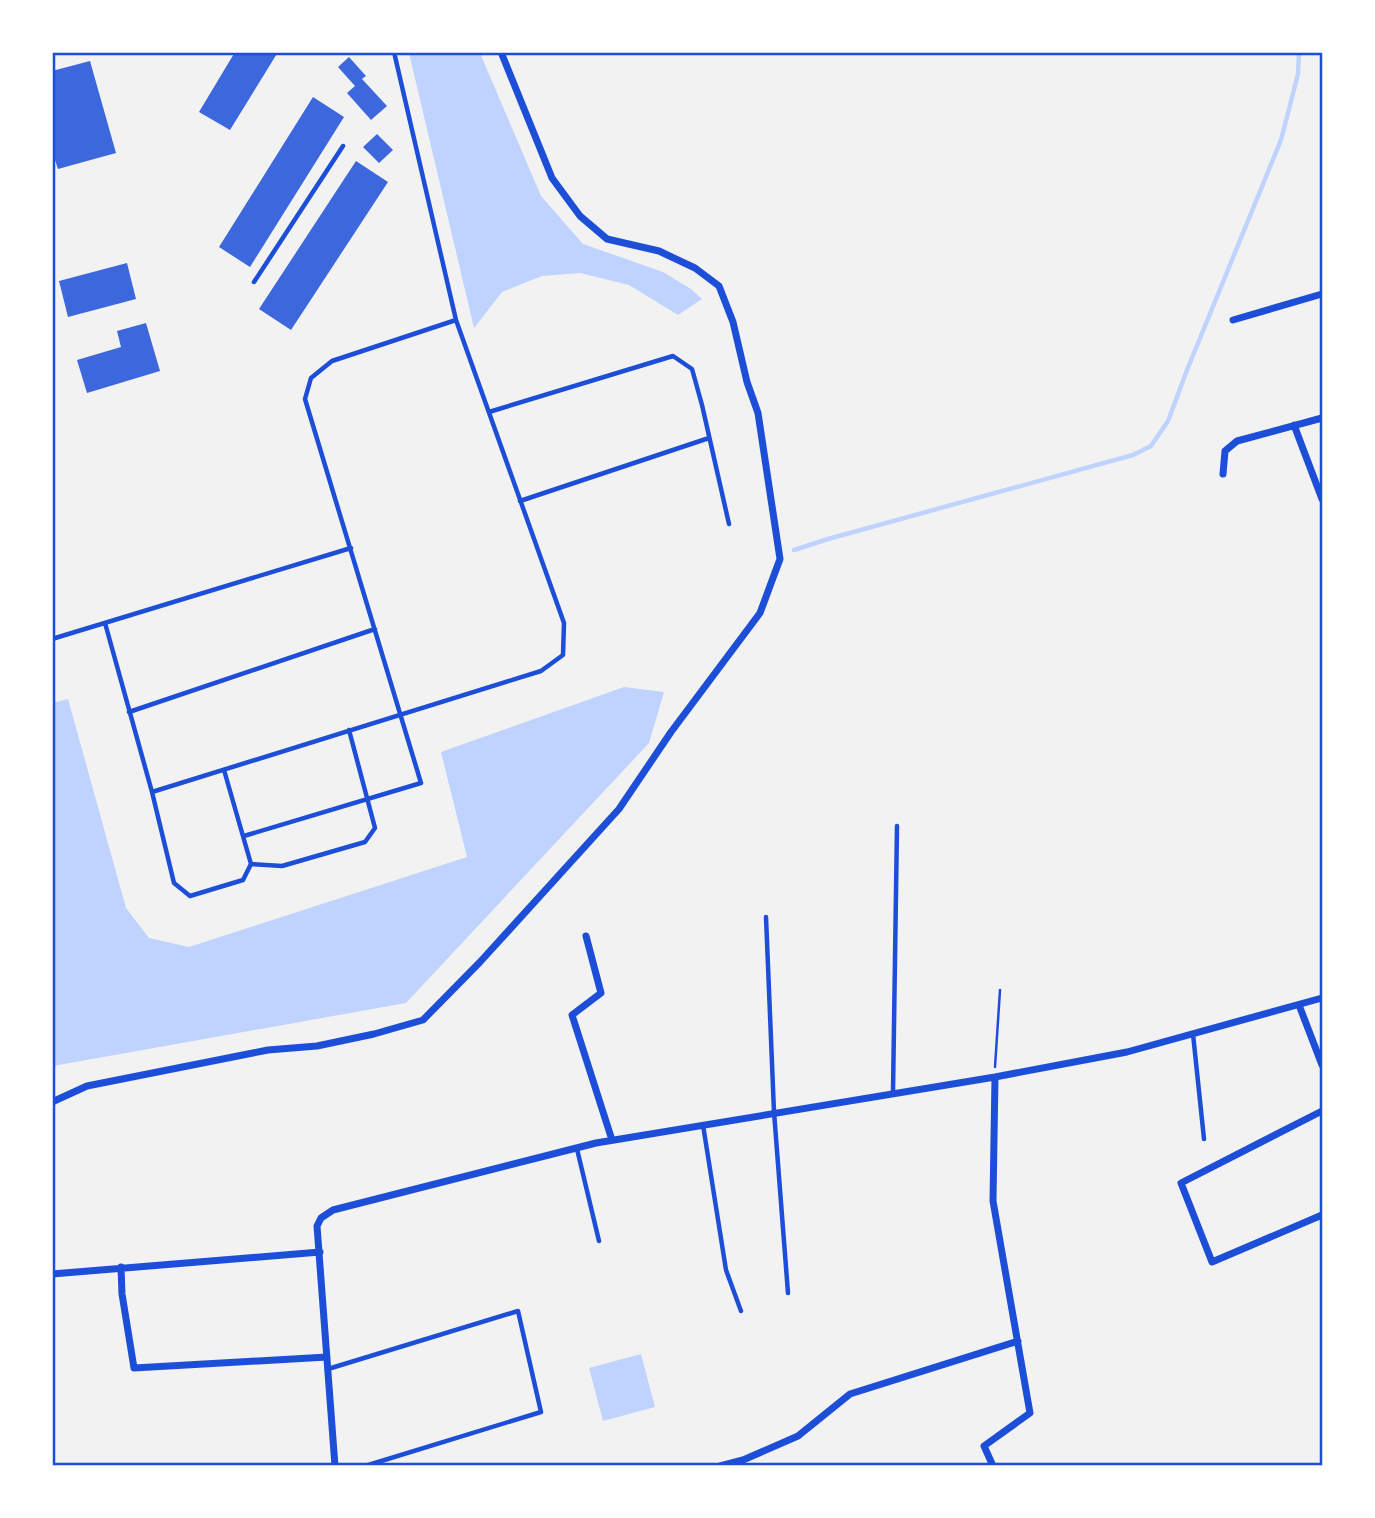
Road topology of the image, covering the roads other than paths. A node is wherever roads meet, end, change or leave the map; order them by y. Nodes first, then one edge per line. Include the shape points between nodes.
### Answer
1 (394, 52) edge
2 (501, 52) edge
3 (343, 146) dead end
4 (254, 282) dead end
5 (1322, 294) edge
6 (456, 320) junction
7 (1233, 320) dead end
8 (489, 412) junction
9 (1322, 418) edge
10 (1293, 425) junction
11 (709, 438) junction
12 (1223, 474) dead end
13 (1322, 499) edge
14 (520, 501) junction
15 (729, 524) dead end
16 (351, 548) junction
17 (105, 623) junction
18 (375, 629) junction
19 (52, 639) edge
20 (129, 712) junction
21 (401, 714) junction
22 (349, 730) junction
23 (224, 770) junction
24 (152, 792) junction
25 (369, 799) junction
26 (897, 826) dead end
27 (244, 836) junction
28 (251, 864) junction
29 (765, 917) dead end
30 (586, 936) dead end
31 (1322, 998) edge
32 (1299, 1005) junction
33 (1193, 1034) junction
34 (1322, 1065) edge
35 (995, 1077) junction
36 (893, 1092) junction
37 (52, 1101) edge
38 (1322, 1111) edge
39 (774, 1112) junction
40 (703, 1125) junction
41 (1204, 1139) dead end
42 (612, 1140) junction
43 (577, 1148) junction
44 (1322, 1214) edge
45 (599, 1241) dead end
46 (320, 1252) junction
47 (121, 1267) junction
48 (52, 1274) edge
49 (788, 1293) dead end
50 (741, 1311) dead end
51 (1018, 1341) junction
52 (327, 1357) junction
53 (328, 1369) junction
54 (335, 1465) edge
55 (365, 1465) edge
56 (720, 1465) edge
57 (993, 1465) edge

1 - 6 lane
2 - 37 street via 552,178 580,216 607,239 659,251 719,286 758,413 780,559 760,613 619,809 423,1020 317,1046 268,1050 87,1086
3 - 4 lane
5 - 7 street
6 - 8 lane
6 - 16 lane via 332,361 311,378 305,399
8 - 11 lane via 673,356 692,369
8 - 14 lane
9 - 10 street
10 - 12 street via 1237,441 1226,451
10 - 13 street
11 - 14 lane
11 - 15 lane
14 - 21 lane via 564,623 563,655 541,671
16 - 17 lane
16 - 18 lane
17 - 19 lane
17 - 20 lane
18 - 20 lane
18 - 21 lane
20 - 24 lane
21 - 22 lane
21 - 25 lane via 421,783
22 - 23 lane
22 - 25 lane
23 - 24 lane
23 - 27 lane
24 - 28 lane via 174,883 190,896 243,880
25 - 27 lane
25 - 28 lane via 375,828 365,842 282,866
26 - 36 lane
27 - 28 lane
29 - 39 lane
30 - 42 street via 601,993 572,1015
31 - 32 street
32 - 33 street
32 - 34 street
33 - 35 street via 1127,1052
33 - 41 lane
35 - 36 street
35 - 51 street via 993,1201
36 - 39 street
38 - 44 street via 1181,1183 1212,1262
39 - 40 street
39 - 49 lane
40 - 42 street
40 - 50 lane via 726,1270
42 - 43 street
43 - 45 lane
43 - 46 street via 333,1210 317,1226
46 - 47 street
46 - 52 street
47 - 48 street
47 - 52 street via 134,1368
51 - 56 street via 850,1394 798,1436
51 - 57 street via 1030,1413 984,1446
52 - 53 street
53 - 54 street
53 - 55 lane via 518,1311 541,1412

